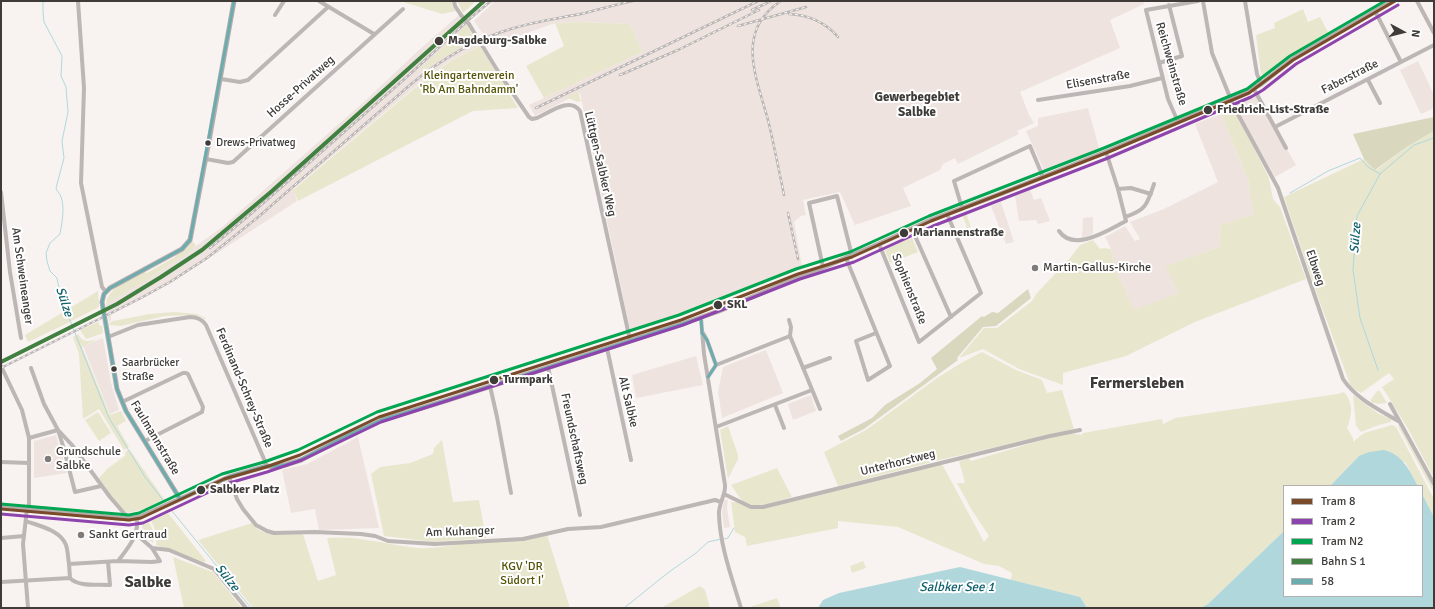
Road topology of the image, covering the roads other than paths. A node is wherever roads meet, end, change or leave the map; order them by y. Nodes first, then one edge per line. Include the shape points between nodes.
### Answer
1 (78, 1) edge
2 (234, 1) edge
3 (284, 1) edge
4 (319, 1) edge
5 (454, 1) edge
6 (1198, 1) edge
7 (1203, 1) edge
8 (1245, 1) edge
9 (1393, 1) edge
10 (1417, 1) edge
11 (1169, 5) junction
12 (328, 7) junction
13 (403, 9) dead end
14 (1375, 12) junction
15 (275, 15) dead end
16 (1434, 33) edge
17 (374, 34) junction
18 (1434, 45) edge
19 (1401, 62) junction
20 (1159, 63) junction
21 (1162, 78) junction
22 (221, 79) junction
23 (1368, 80) junction
24 (1261, 84) junction
25 (1254, 89) junction
26 (1038, 100) dead end
27 (1232, 100) junction
28 (1380, 103) dead end
29 (1178, 122) junction
30 (1275, 128) junction
31 (1286, 148) dead end
32 (1106, 152) junction
33 (206, 159) junction
34 (1043, 177) junction
35 (1154, 184) dead end
36 (1118, 188) junction
37 (1, 192) edge
38 (1151, 194) junction
39 (962, 208) junction
40 (946, 214) junction
41 (2, 217) edge
42 (1125, 217) junction
43 (912, 229) junction
44 (1059, 231) dead end
45 (879, 244) junction
46 (852, 256) junction
47 (846, 258) junction
48 (823, 267) junction
49 (106, 292) junction
50 (951, 317) junction
51 (700, 318) junction
52 (789, 320) dead end
53 (702, 333) junction
54 (876, 333) junction
55 (790, 336) junction
56 (108, 337) junction
57 (21, 338) dead end
58 (630, 340) junction
59 (606, 348) junction
60 (830, 358) dead end
61 (716, 365) junction
62 (1, 366) edge
63 (548, 367) junction
64 (31, 368) dead end
65 (803, 368) junction
66 (708, 377) junction
67 (490, 386) junction
68 (812, 390) junction
69 (122, 402) junction
70 (1390, 404) dead end
71 (776, 405) junction
72 (820, 409) dead end
73 (1400, 422) junction
74 (716, 427) junction
75 (784, 428) dead end
76 (58, 430) junction
77 (1080, 430) dead end
78 (29, 438) junction
79 (145, 441) junction
80 (631, 460) dead end
81 (1, 462) edge
82 (29, 463) junction
83 (267, 466) junction
84 (228, 477) junction
85 (1434, 484) edge
86 (101, 486) junction
87 (511, 493) dead end
88 (724, 494) junction
89 (180, 499) junction
90 (721, 502) junction
91 (1, 508) edge
92 (28, 509) junction
93 (580, 515) dead end
94 (137, 518) junction
95 (129, 519) junction
96 (26, 521) junction
97 (136, 534) junction
98 (24, 536) junction
99 (1, 538) edge
100 (152, 548) junction
101 (118, 561) junction
102 (108, 562) junction
103 (69, 564) junction
104 (70, 578) junction
105 (25, 580) junction
106 (1, 582) edge
107 (28, 608) edge
108 (246, 608) edge
109 (741, 608) edge

1 - 49 street via 84,88 81,183 102,287
2 - 22 main road
3 - 15 street
4 - 12 street
5 - 58 street, Lüttgen-Salbker Weg, bridge via 528,117 537,118 567,105 575,106 580,111
6 - 11 street
7 - 27 street, Elbweg via 1212,53
8 - 24 street via 1257,74
9 - 14 main road
10 - 16 street
11 - 20 street via 1182,56
11 - 20 street, Reichweinstraße via 1146,10
12 - 17 street
12 - 22 street via 248,80 240,82
13 - 17 street, Hosse-Privatweg
14 - 19 street
14 - 24 main road via 1293,59
17 - 33 street, Hosse-Privatweg via 232,162
18 - 19 street, Faberstraße
19 - 23 street, Faberstraße
20 - 21 street, Reichweinstraße
21 - 26 street, Elisenstraße via 1130,86
21 - 29 street, Reichweinstraße
22 - 33 main road
23 - 28 street
23 - 30 street, Faberstraße
24 - 25 main road
25 - 27 main road
25 - 30 street
27 - 29 main road
27 - 73 street, Elbweg via 1278,188 1343,379 1349,388
29 - 32 main road
30 - 31 street
32 - 34 main road
32 - 36 street
33 - 49 main road via 188,243 182,249 116,284
34 - 39 main road
34 - 39 street via 1030,146 954,181
35 - 38 street
36 - 38 street via 1131,188
36 - 42 street
37 - 41 street, Am Schweineanger
38 - 42 street via 1141,210
39 - 40 main road
40 - 43 main road
40 - 50 street via 980,293
41 - 57 street, Am Schweineanger
42 - 44 street via 1126,221 1078,241 1066,239
43 - 45 main road
43 - 50 street
45 - 46 main road
45 - 50 street, Sophienstraße via 919,342
46 - 47 main road
46 - 48 street via 837,196 809,203
47 - 48 main road
47 - 54 street
48 - 51 main road
49 - 56 main road, Faulmannstraße via 102,304
51 - 53 street
51 - 58 main road
52 - 55 street
53 - 61 street
53 - 66 street
54 - 54 street via 890,366 868,380 856,341
55 - 61 street
55 - 65 street
56 - 69 main road, Faulmannstraße via 117,389
56 - 83 street, Ferdinand-Schrey-Straße via 147,323 190,317 202,320
58 - 59 main road
59 - 63 main road
59 - 80 street, Alt Salbke
60 - 65 street
61 - 66 street
62 - 78 street via 22,410
63 - 67 main road
63 - 93 street, Freundschaftsweg
64 - 76 street via 44,404
65 - 68 street
66 - 74 street
67 - 83 main road via 382,420 306,458 275,467
67 - 87 street
68 - 71 street
68 - 72 street
69 - 79 main road, Faulmannstraße
69 - 79 street via 183,373 188,374 203,407 202,412
70 - 73 street, Elbweg
71 - 74 street
71 - 75 street
73 - 85 street, Elbweg
74 - 88 street via 725,485
76 - 78 street
76 - 86 street
76 - 86 street via 75,492
77 - 88 street, Unterhorstweg via 763,507 751,507
78 - 82 street
79 - 89 main road, Faulmannstraße
81 - 82 street
82 - 92 street
83 - 84 main road
84 - 89 main road
84 - 90 street, Am Kuhanger via 243,509 256,526 267,531 361,534 388,541 435,544 523,539 568,529 601,527 715,500
86 - 95 street
88 - 90 street
89 - 94 main road
90 - 109 street via 721,536
91 - 92 main road
92 - 95 main road
92 - 96 street
94 - 95 main road
94 - 97 street
96 - 98 street
96 - 103 street via 53,531 61,538 66,547
97 - 100 street
97 - 101 street
98 - 99 street
98 - 105 street
100 - 101 street via 160,561
100 - 108 street via 169,550 214,569
101 - 102 street
102 - 103 street
102 - 104 street via 110,585 82,583
103 - 104 street
104 - 105 street
105 - 106 street
105 - 107 street

